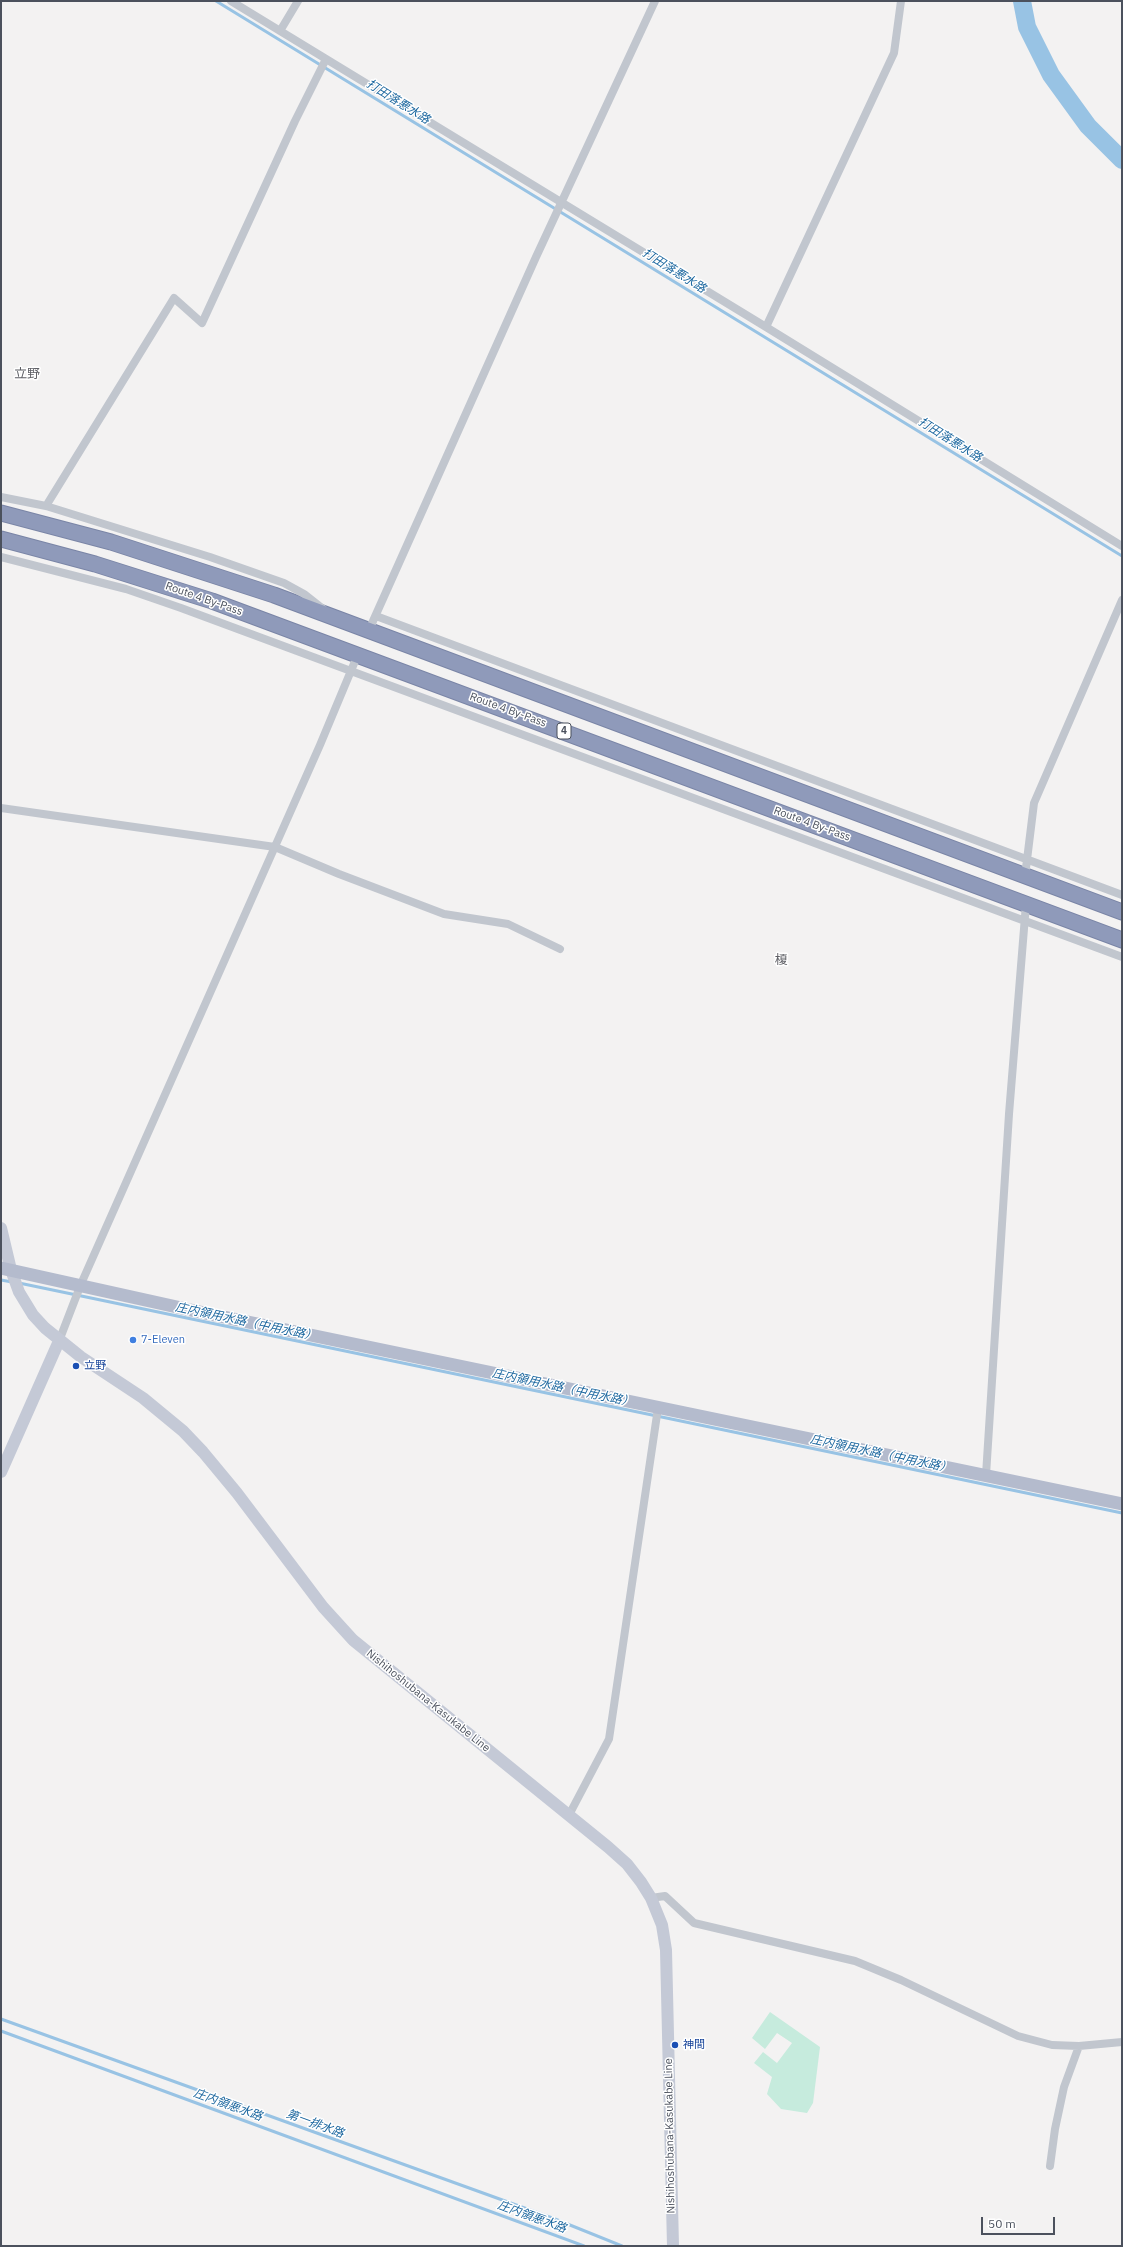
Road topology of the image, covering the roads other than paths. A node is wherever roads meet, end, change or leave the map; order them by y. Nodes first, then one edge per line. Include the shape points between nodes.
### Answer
1 (231, 1) edge
2 (298, 1) edge
3 (655, 1) edge
4 (901, 1) edge
5 (280, 31) junction
6 (326, 59) junction
7 (562, 203) junction
8 (766, 326) junction
9 (1, 497) edge
10 (46, 506) junction
11 (1, 513) edge
12 (1, 539) edge
13 (1122, 546) edge
14 (1, 557) edge
15 (1122, 600) edge
16 (331, 616) junction
17 (376, 616) junction
18 (369, 630) junction
19 (358, 654) junction
20 (351, 670) junction
21 (1, 808) edge
22 (275, 847) junction
23 (1026, 860) junction
24 (1025, 876) junction
25 (1122, 895) edge
26 (1026, 904) junction
27 (1122, 912) edge
28 (1026, 921) junction
29 (1122, 940) edge
30 (560, 949) dead end
31 (1122, 957) edge
32 (1, 1228) edge
33 (6, 1269) edge
34 (81, 1284) junction
35 (59, 1341) junction
36 (658, 1408) junction
37 (1, 1472) edge
38 (986, 1475) junction
39 (1122, 1504) edge
40 (569, 1814) junction
41 (651, 1898) junction
42 (1122, 2042) edge
43 (1079, 2046) junction
44 (1050, 2166) dead end
45 (673, 2246) edge

1 - 5 street
2 - 5 street
3 - 7 street
4 - 8 street via 894,53
5 - 6 street
6 - 7 street
6 - 10 street via 202,323 174,298
7 - 8 street
7 - 17 street
8 - 13 street
9 - 10 street
10 - 16 street via 284,582
11 - 16 highway, 4 via 104,540 215,574
12 - 19 highway, Route 4 By-Pass / 4 via 153,581
14 - 20 street via 126,589
15 - 23 street via 1034,803
16 - 18 highway, 4
17 - 18 street
17 - 23 street
18 - 24 highway, 4
19 - 20 street
19 - 26 highway, Route 4 By-Pass / 4
20 - 22 street
20 - 28 street
21 - 22 street
22 - 30 street via 444,914 508,924
22 - 34 street
23 - 24 street
23 - 25 street
24 - 27 highway, 4
26 - 28 street
26 - 29 highway, Route 4 By-Pass / 4
28 - 31 street
28 - 38 street via 1009,1114
32 - 33 main road, Nishihoshubana-Kasukabe Line
33 - 34 main road
33 - 35 main road, Nishihoshubana-Kasukabe Line via 33,1315
34 - 35 street
34 - 36 main road via 195,1311
35 - 37 main road
35 - 40 main road, Nishihoshubana-Kasukabe Line via 143,1398 204,1452 323,1607 353,1640
36 - 38 main road
36 - 40 street via 609,1738
38 - 39 main road
40 - 41 main road, Nishihoshubana-Kasukabe Line via 627,1864
41 - 43 street via 665,1896 694,1923 854,1961 901,1980 1018,2036 1052,2045
41 - 45 main road, Nishihoshubana-Kasukabe Line via 662,1926 666,1950
42 - 43 street
43 - 44 street via 1064,2087

